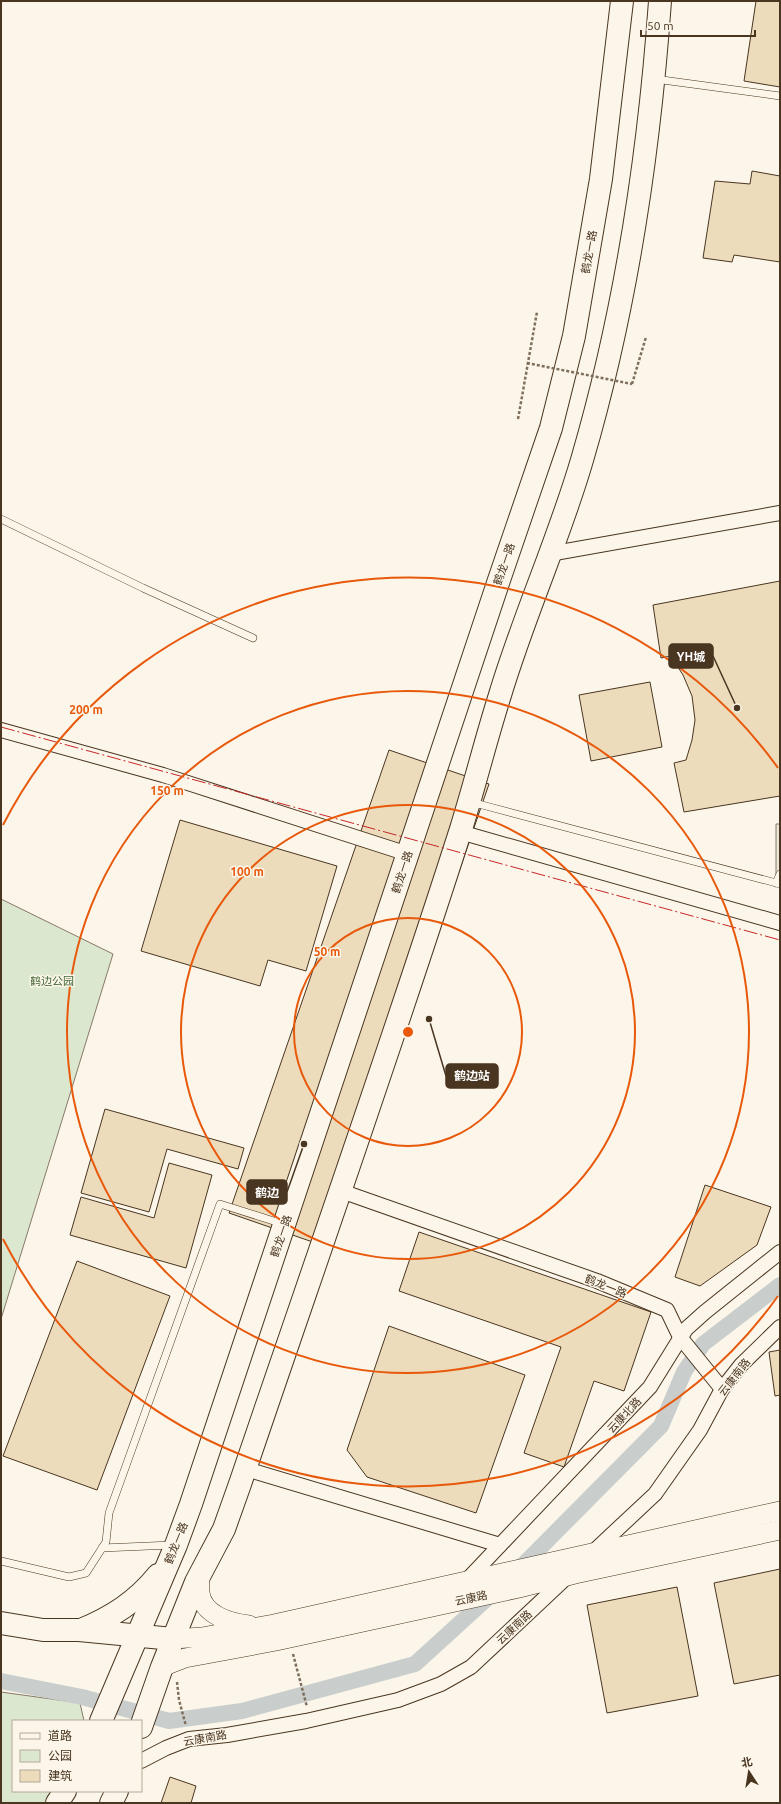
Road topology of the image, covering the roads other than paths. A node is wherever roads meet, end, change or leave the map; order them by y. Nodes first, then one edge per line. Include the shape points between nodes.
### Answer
1 (622, 1) edge
2 (660, 1) edge
3 (654, 79) junction
4 (780, 96) edge
5 (780, 514) edge
6 (1, 519) edge
7 (550, 554) junction
8 (253, 638) dead end
9 (1, 730) edge
10 (469, 801) junction
11 (460, 832) junction
12 (408, 854) junction
13 (780, 874) edge
14 (778, 883) edge
15 (780, 923) edge
16 (341, 1191) junction
17 (285, 1225) junction
18 (780, 1252) edge
19 (780, 1326) edge
20 (680, 1337) junction
21 (722, 1389) junction
22 (246, 1469) junction
23 (780, 1511) edge
24 (780, 1530) edge
25 (500, 1545) junction
26 (102, 1548) junction
27 (173, 1551) junction
28 (592, 1554) junction
29 (1, 1561) edge
30 (200, 1574) junction
31 (569, 1575) junction
32 (472, 1579) junction
33 (1, 1623) edge
34 (262, 1626) junction
35 (79, 1630) junction
36 (136, 1636) junction
37 (173, 1639) junction
38 (162, 1667) junction
39 (102, 1717) edge
40 (142, 1724) edge
41 (142, 1760) edge
42 (64, 1792) edge
43 (116, 1792) edge
44 (57, 1803) edge
45 (111, 1803) edge

1 - 12 highway, 鹤龙一路 via 599,193 564,381 537,471
2 - 3 highway
3 - 4 lane
3 - 7 highway via 636,223 617,320 582,463
5 - 7 street
6 - 8 lane
7 - 10 highway via 501,692
9 - 12 street via 163,776
10 - 11 highway
10 - 14 lane
11 - 15 street
11 - 16 highway
12 - 17 highway, 鹤龙一路
13 - 14 lane
16 - 20 street, 鹤龙一路 via 597,1281 667,1310
16 - 22 highway
17 - 26 lane via 220,1204 109,1513 106,1542
17 - 27 highway, 鹤龙一路
18 - 20 street, 云康北路 via 705,1312
19 - 21 street, 云康南路 via 741,1365
20 - 21 street, 鹤龙一路
20 - 25 street, 云康北路 via 650,1386
21 - 28 street, 云康南路 via 700,1430 655,1494
22 - 25 street
22 - 30 highway via 224,1529
23 - 28 street, 云康路
24 - 31 street, 云康路
25 - 32 street, 云康北路
26 - 27 lane
26 - 29 lane via 86,1573 69,1577
27 - 35 highway via 152,1583 123,1609
27 - 36 highway, 鹤龙一路
28 - 31 street, 云康南路
28 - 32 street, 云康路
30 - 34 street via 200,1594 209,1611 232,1622
30 - 37 highway
31 - 38 street, 云康路 via 289,1638 185,1658
31 - 41 street, 云康南路 via 471,1667 441,1684 398,1700 227,1735 189,1739
32 - 34 street, 云康路
33 - 35 highway via 43,1630
34 - 37 street, 云康路 via 202,1637
35 - 36 highway
36 - 37 highway
36 - 39 highway, 鹤龙一路
37 - 38 highway
38 - 40 highway
42 - 44 highway
43 - 45 highway

